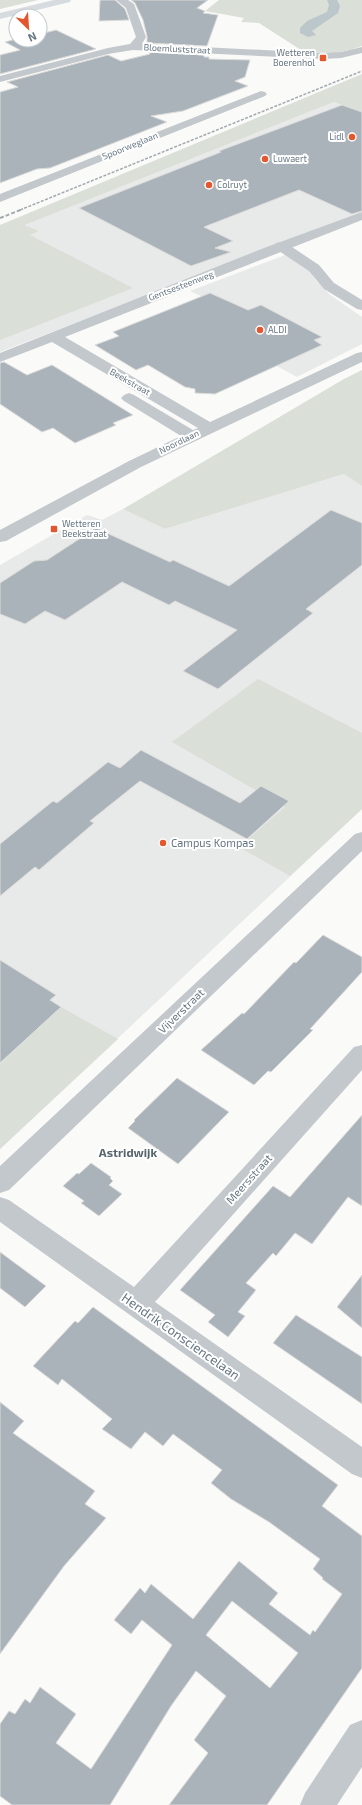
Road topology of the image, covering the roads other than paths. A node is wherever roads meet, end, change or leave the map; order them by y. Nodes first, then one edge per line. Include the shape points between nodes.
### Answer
1 (66, 0) edge
2 (121, 0) edge
3 (0, 16) edge
4 (133, 47) junction
5 (360, 51) edge
6 (0, 79) edge
7 (261, 94) dead end
8 (0, 198) edge
9 (362, 216) edge
10 (282, 246) junction
11 (362, 306) edge
12 (45, 339) junction
13 (362, 356) edge
14 (0, 358) edge
15 (209, 428) junction
16 (192, 436) junction
17 (0, 537) edge
18 (362, 839) edge
19 (362, 1054) edge
20 (0, 1182) edge
21 (0, 1208) edge
22 (136, 1304) junction
23 (362, 1464) edge
24 (362, 1737) edge
25 (317, 1805) edge

1 - 3 main road
2 - 4 street via 130,6 141,37
4 - 5 street, Bloemluststraat via 324,56
4 - 6 street, Bloemluststraat
7 - 8 street, Spoorweglaan
9 - 10 street, Gentsesteenweg
10 - 11 street via 314,268 329,286
10 - 12 street, Gentsesteenweg
12 - 14 street, Gentsesteenweg
12 - 15 street, Beekstraat
12 - 16 street, Beekstraat
13 - 15 street, Noordlaan
15 - 16 street, Noordlaan
16 - 17 street, Noordlaan
18 - 20 street, Vijverstraat
19 - 22 street, Meersstraat
21 - 22 street, Hendrik Consciencelaan
22 - 23 street, Hendrik Consciencelaan
24 - 25 street

